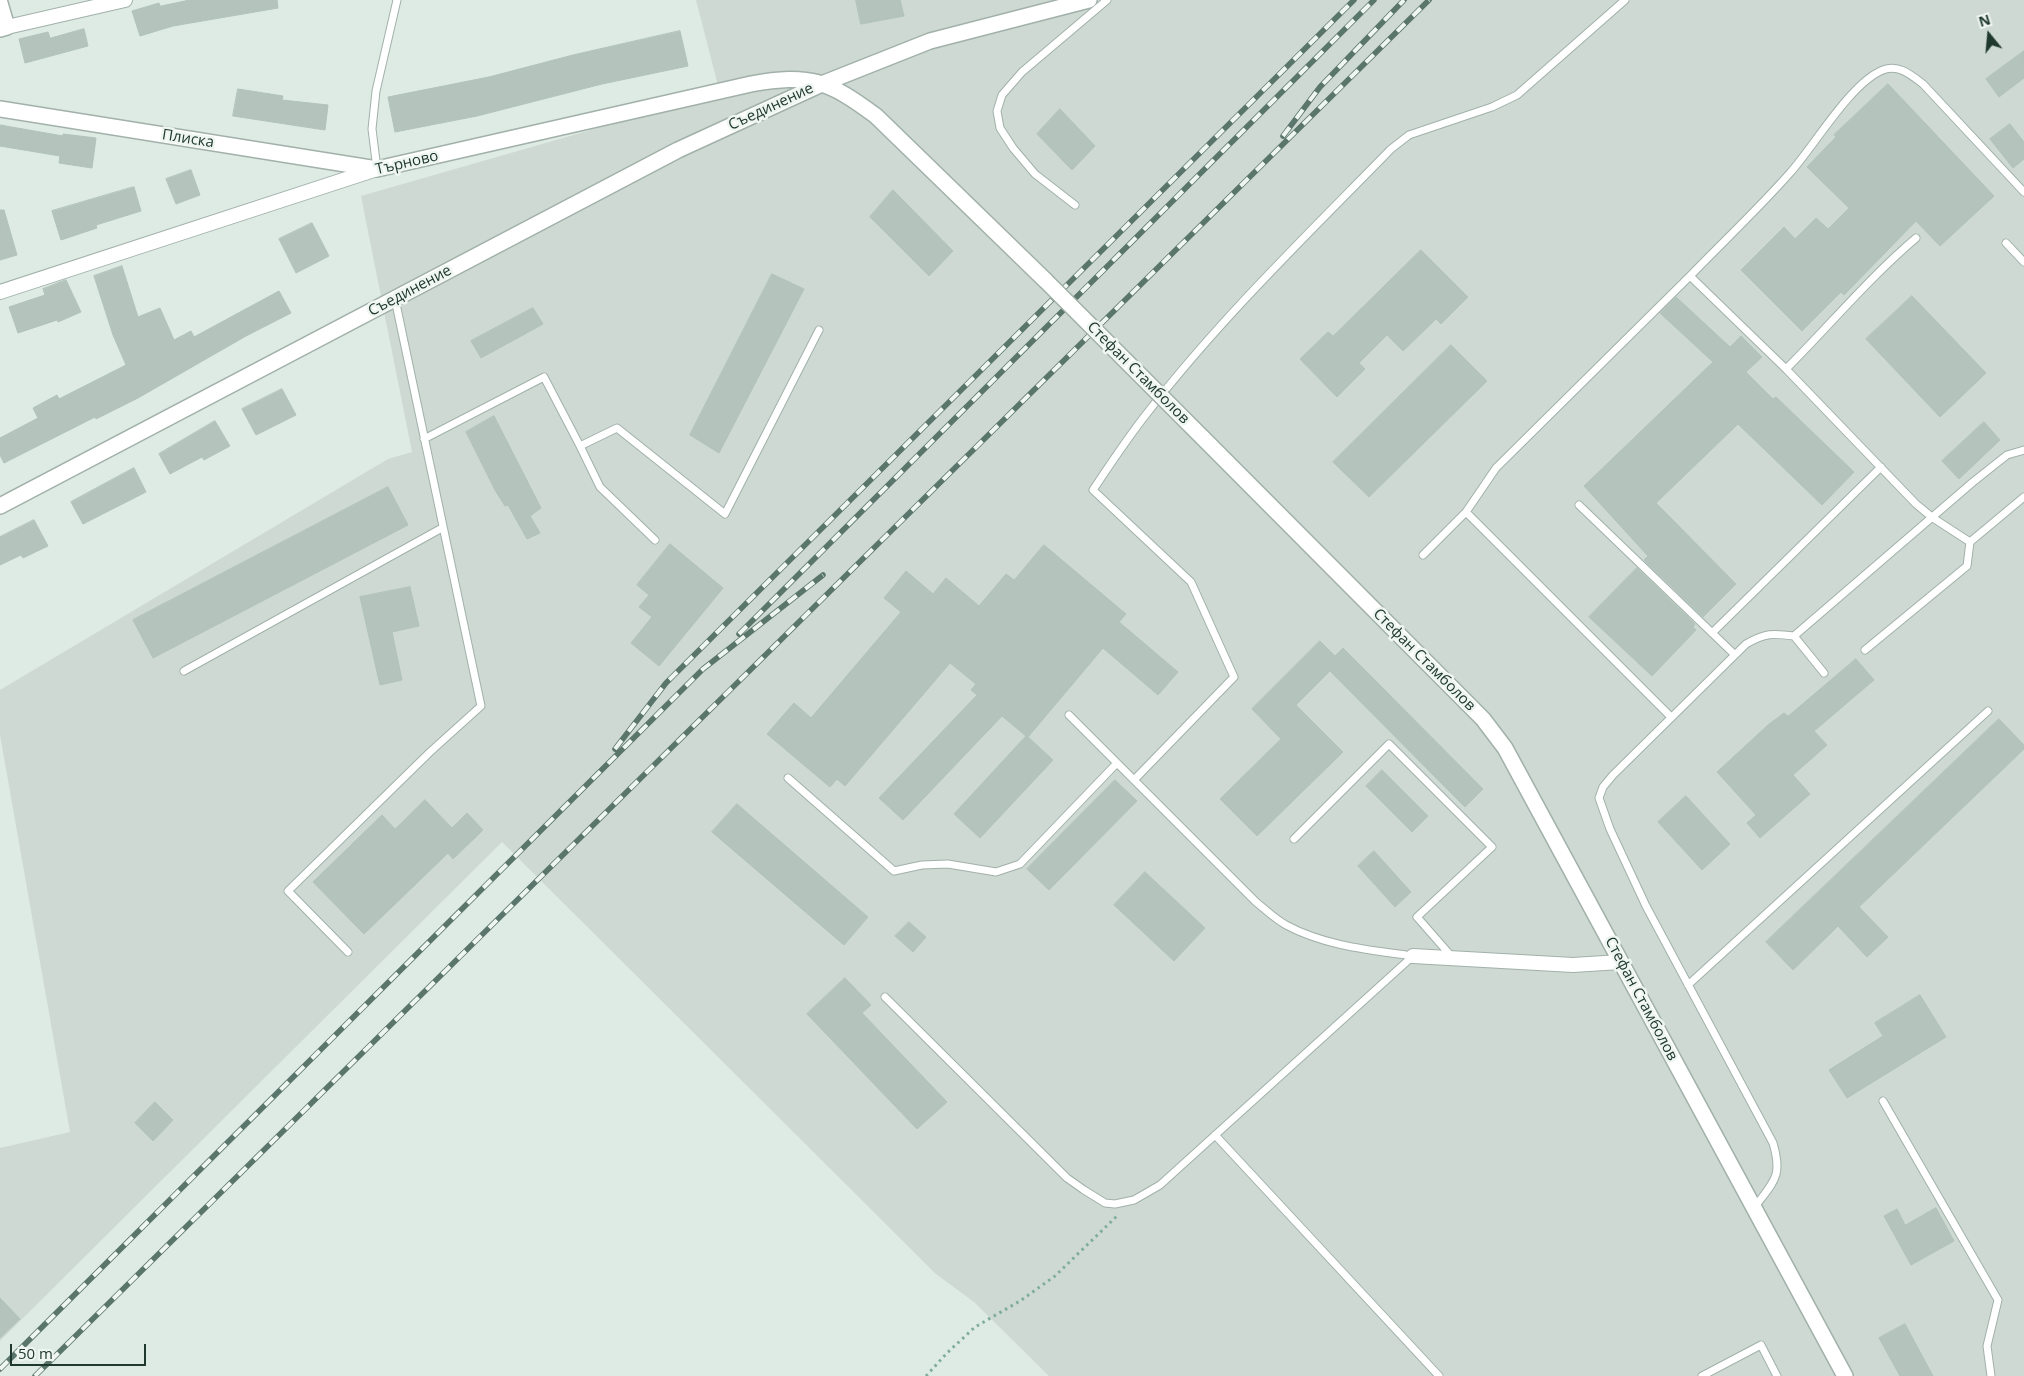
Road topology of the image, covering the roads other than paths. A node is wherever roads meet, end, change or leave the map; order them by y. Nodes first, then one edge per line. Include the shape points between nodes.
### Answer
1 (125, 0) edge
2 (397, 0) edge
3 (1089, 0) edge
4 (1107, 0) edge
5 (1625, 0) edge
6 (0, 3) edge
7 (4, 28) edge
8 (824, 83) junction
9 (0, 109) edge
10 (377, 170) junction
11 (2024, 192) edge
12 (1075, 205) dead end
13 (1916, 238) dead end
14 (2006, 243) dead end
15 (2024, 262) edge
16 (1690, 276) junction
17 (0, 292) edge
18 (395, 299) junction
19 (819, 330) dead end
20 (1786, 369) junction
21 (424, 439) junction
22 (580, 446) junction
23 (2024, 450) edge
24 (1881, 467) junction
25 (2024, 497) edge
26 (1579, 505) dead end
27 (0, 506) edge
28 (1466, 512) junction
29 (1933, 518) junction
30 (442, 528) junction
31 (655, 540) dead end
32 (1970, 542) junction
33 (1423, 555) dead end
34 (1712, 633) junction
35 (1794, 636) junction
36 (1865, 650) dead end
37 (1734, 654) junction
38 (184, 671) dead end
39 (1824, 673) dead end
40 (1988, 711) dead end
41 (1069, 715) dead end
42 (1670, 717) junction
43 (1117, 763) junction
44 (788, 778) dead end
45 (1134, 780) junction
46 (1294, 838) dead end
47 (348, 952) dead end
48 (1413, 956) junction
49 (1452, 958) junction
50 (1621, 962) junction
51 (1688, 985) junction
52 (885, 997) dead end
53 (1883, 1101) dead end
54 (1215, 1134) junction
55 (1754, 1208) junction
56 (1439, 1376) edge
57 (1702, 1376) edge
58 (1777, 1376) edge
59 (1845, 1376) edge
60 (1991, 1376) edge

1 - 7 street
2 - 10 lane via 376,91 372,129
3 - 8 street, Съединение via 930,41
4 - 12 lane via 1022,72 1002,95 997,111 1000,128 1013,148 1035,174
5 - 45 lane via 1517,95 1492,107 1409,135 1391,149 1217,330 1148,411 1093,490 1191,582 1234,677
6 - 7 street
8 - 10 street, Търново via 801,78 751,84
8 - 18 street, Съединение via 678,150
8 - 50 street, Стефан Стамболов, bridge via 848,95 876,116 1046,281 1483,719 1505,748
9 - 10 street, Плиска
10 - 17 street, Търново
11 - 16 lane via 1923,84 1896,68 1882,70 1854,91 1789,174
13 - 20 lane via 1866,283 1828,328
14 - 15 lane
16 - 20 lane
16 - 28 lane via 1496,468
18 - 21 lane
18 - 27 street, Съединение
19 - 22 lane via 725,514 617,428
20 - 24 lane
21 - 22 lane via 544,377
21 - 30 lane
22 - 31 lane via 600,487
23 - 29 lane via 2007,455
24 - 29 lane
24 - 34 lane
25 - 32 lane
26 - 34 lane
28 - 33 lane
28 - 42 lane
29 - 32 lane
29 - 35 lane
30 - 38 lane
30 - 47 lane via 481,706 288,891
32 - 36 lane via 1967,566
34 - 37 lane
35 - 37 lane via 1773,633 1759,636
35 - 39 lane
37 - 42 lane
40 - 51 lane
41 - 43 lane
42 - 51 lane via 1613,775 1598,798 1614,838
43 - 44 lane via 1020,864 996,872 948,864 894,871
43 - 45 lane
45 - 48 lane via 1256,902 1284,924 1314,938
46 - 49 lane via 1388,744 1492,847 1417,918
48 - 49 street
48 - 54 lane
49 - 50 street via 1573,965
50 - 55 street, Стефан Стамболов
51 - 55 lane via 1773,1143 1779,1162 1776,1178
52 - 54 lane via 1067,1178 1105,1202 1115,1204 1134,1200 1160,1185
53 - 60 lane via 1998,1300 1987,1346
54 - 56 lane
55 - 59 street, Стефан Стамболов
57 - 58 lane via 1761,1345

